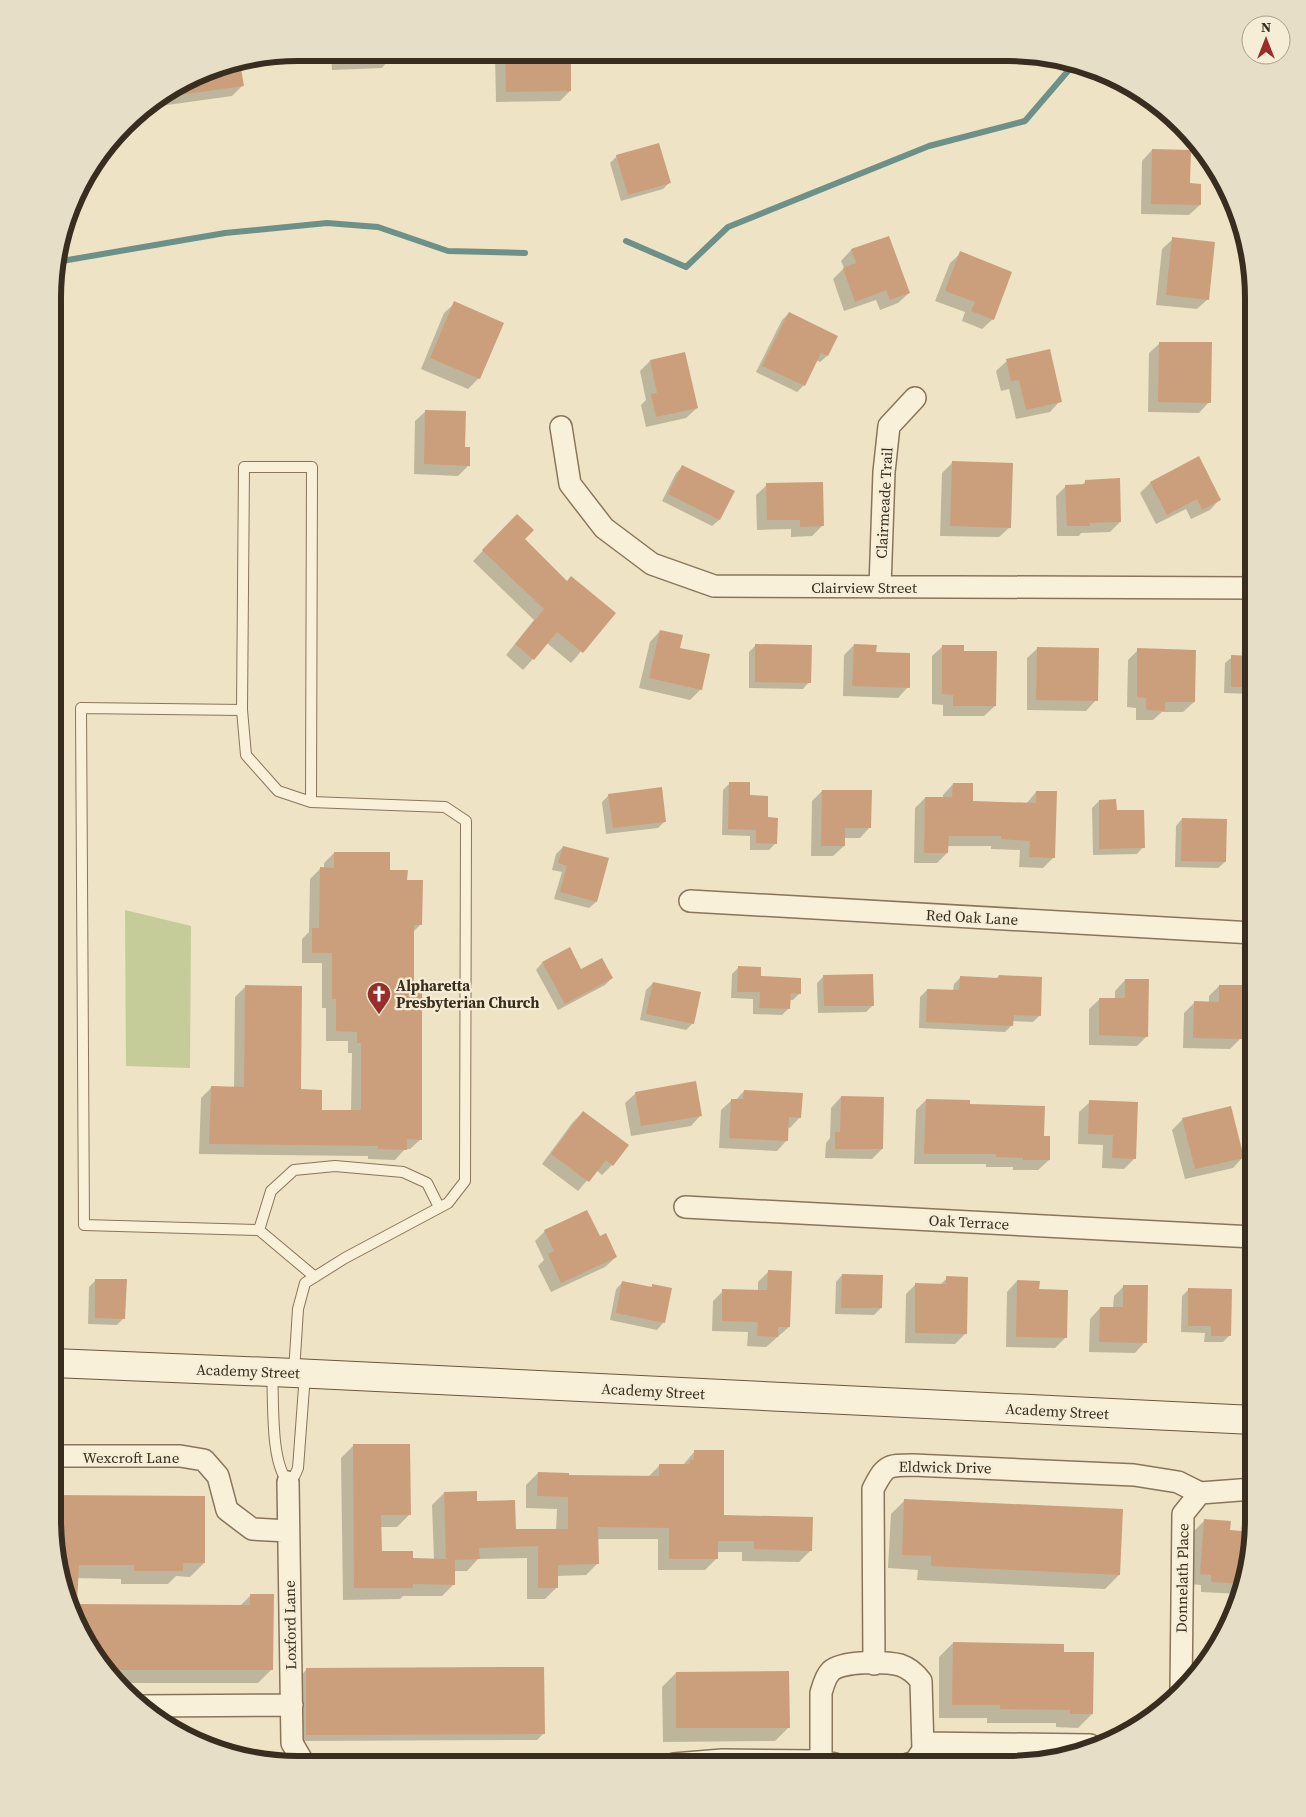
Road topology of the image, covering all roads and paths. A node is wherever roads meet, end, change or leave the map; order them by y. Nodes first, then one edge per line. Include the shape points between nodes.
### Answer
1 (915, 398) dead end
2 (561, 427) dead end
3 (880, 588) junction
4 (1245, 588) edge
5 (242, 710) junction
6 (310, 802) junction
7 (690, 901) dead end
8 (1245, 933) edge
9 (439, 1207) junction
10 (684, 1208) dead end
11 (259, 1230) junction
12 (1245, 1237) edge
13 (315, 1277) junction
14 (61, 1363) edge
15 (290, 1373) junction
16 (1245, 1420) edge
17 (61, 1456) edge
18 (288, 1482) junction
19 (1245, 1490) edge
20 (1200, 1493) junction
21 (288, 1531) junction
22 (874, 1664) junction
23 (1180, 1681) edge
24 (292, 1705) junction
25 (153, 1706) edge
26 (923, 1743) junction
27 (1076, 1746) edge
28 (298, 1756) edge
29 (827, 1756) edge
30 (920, 1756) edge

1 - 3 street, Clairmeade Trail via 890,426 884,472
2 - 3 street, Clairview Street via 570,484 604,528 652,564 714,586
3 - 4 street, Clairview Street
5 - 6 lane via 246,755 278,791
5 - 6 lane via 244,467 312,467
5 - 11 lane via 80,708 84,1225
6 - 9 lane via 445,807 466,821 465,1181 448,1203
7 - 8 street, Red Oak Lane
9 - 11 lane via 427,1183 404,1172 335,1166 294,1170 271,1191
9 - 13 lane
10 - 12 street, Oak Terrace
11 - 13 lane
13 - 15 lane via 306,1283 298,1309
14 - 15 street, Academy Street
15 - 16 street, Academy Street
15 - 18 lane via 298,1468
15 - 18 lane via 276,1452 282,1474
17 - 21 street, Wexcroft Lane via 180,1456 204,1460 218,1476 227,1510 252,1529
18 - 21 street, Loxford Lane
19 - 20 street
20 - 22 street, Eldwick Drive via 1178,1482 1134,1474 913,1464 896,1464 882,1471 873,1489
20 - 23 street, Donnelath Place via 1183,1514
21 - 24 street, Loxford Lane
22 - 26 street via 899,1665 922,1681
22 - 29 street via 844,1664 830,1672 824,1683 821,1693
24 - 25 street
24 - 28 street, Loxford Lane via 292,1744
26 - 27 street
26 - 30 street

